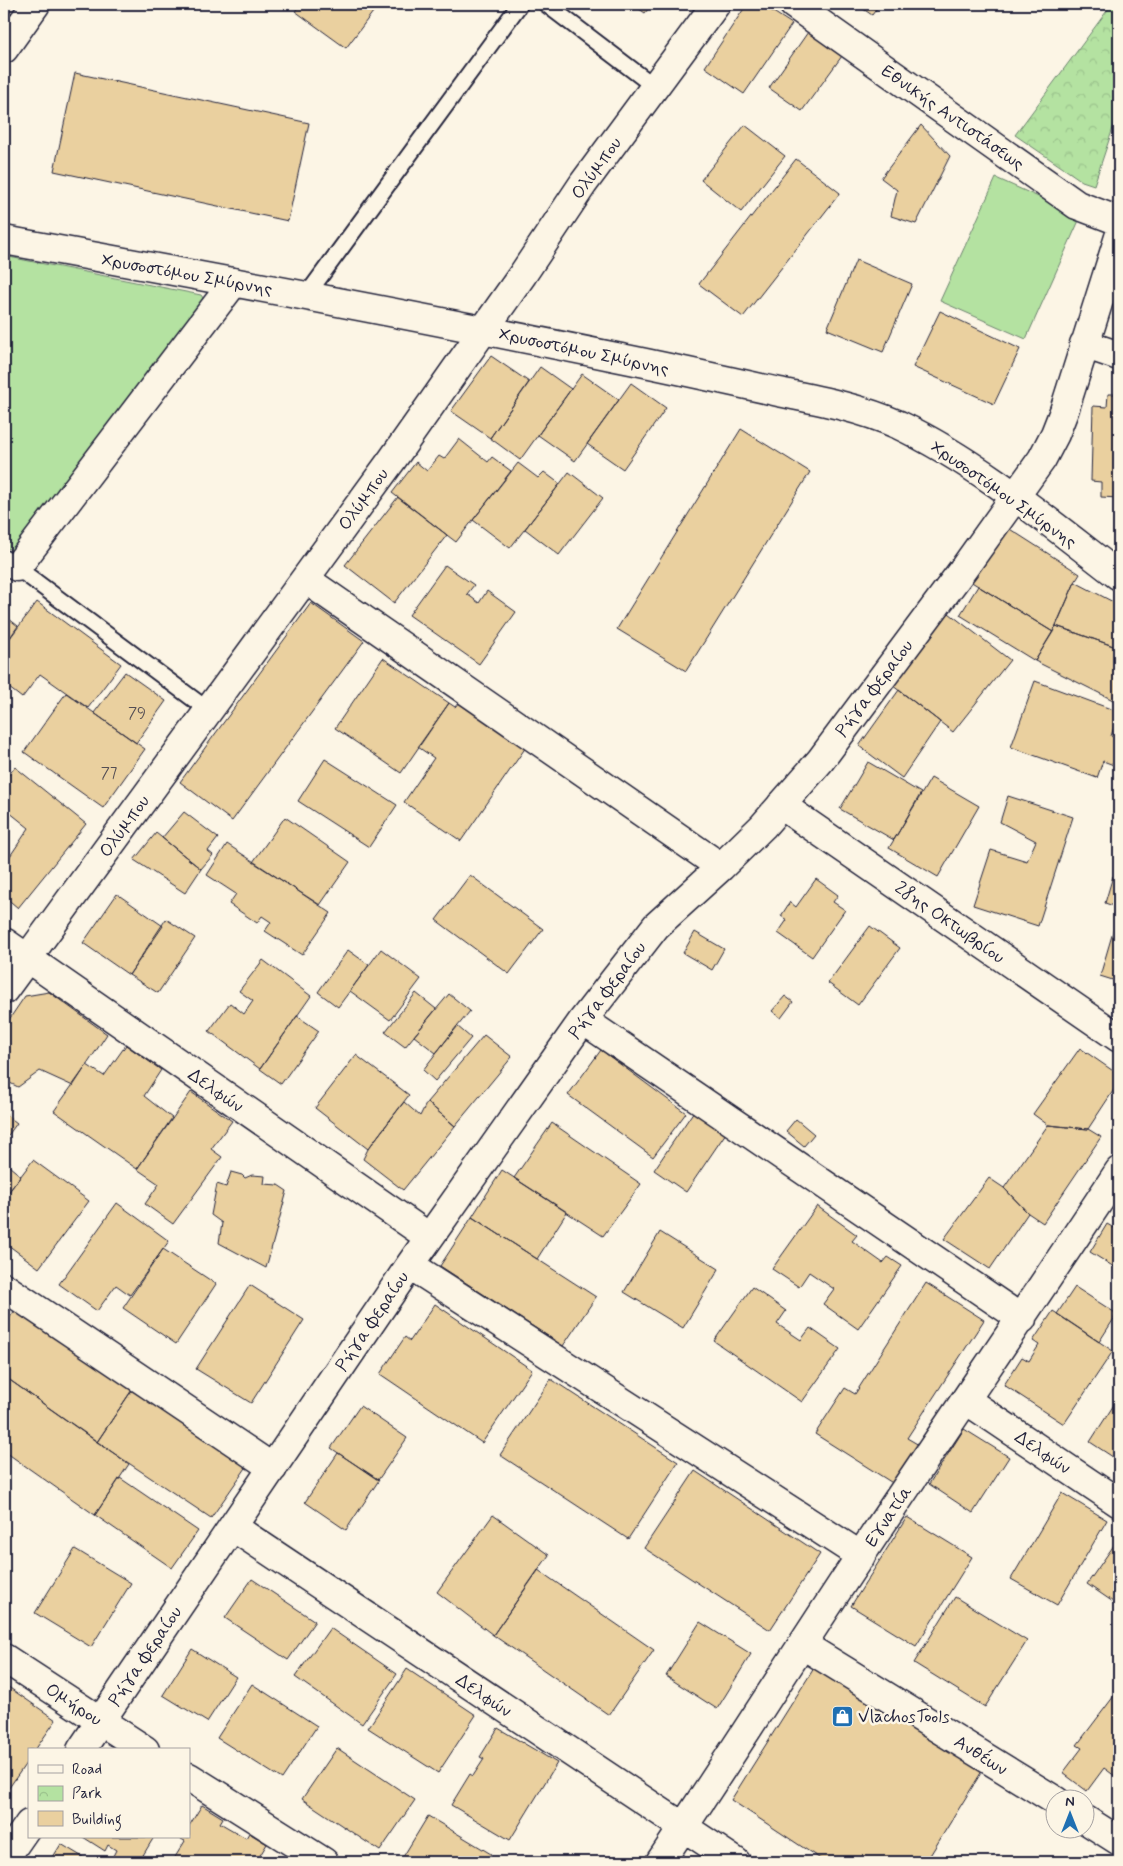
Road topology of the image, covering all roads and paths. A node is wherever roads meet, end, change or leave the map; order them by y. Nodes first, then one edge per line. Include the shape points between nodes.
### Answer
1 (36, 4) edge
2 (520, 4) edge
3 (546, 4) edge
4 (716, 4) edge
5 (793, 4) edge
6 (4, 49) edge
7 (655, 87) junction
8 (1119, 221) edge
9 (1119, 237) edge
10 (4, 240) edge
11 (234, 282) junction
12 (306, 296) junction
13 (484, 330) junction
14 (1084, 344) junction
15 (1119, 356) edge
16 (1015, 496) junction
17 (10, 563) edge
18 (1119, 576) edge
19 (305, 579) junction
20 (208, 710) junction
21 (782, 805) junction
22 (721, 867) junction
23 (4, 942) edge
24 (27, 959) junction
25 (4, 990) edge
26 (583, 1020) junction
27 (1119, 1038) edge
28 (1119, 1171) edge
29 (429, 1237) junction
30 (410, 1265) junction
31 (4, 1287) edge
32 (1022, 1319) junction
33 (966, 1400) junction
34 (273, 1468) junction
35 (1119, 1503) edge
36 (233, 1527) junction
37 (861, 1556) junction
38 (803, 1646) junction
39 (4, 1658) edge
40 (100, 1722) junction
41 (82, 1748) edge
42 (142, 1748) edge
43 (190, 1778) edge
44 (1046, 1795) edge
45 (28, 1825) edge
46 (1096, 1826) edge
47 (683, 1828) junction
48 (1119, 1841) edge
49 (4, 1860) edge
50 (324, 1862) edge
51 (660, 1862) edge
52 (736, 1862) edge

1 - 6 street
2 - 12 lane
3 - 7 lane
4 - 7 street, Ολύμπου
5 - 8 street, Εθνικής Αντιστάσεως via 1077,205
7 - 13 street, Ολύμπου
9 - 14 street, Ρήγα Φεραίου
10 - 11 street, Χρυσοστόμου Σμύρνης
11 - 12 street, Χρυσοστόμου Σμύρνης
11 - 17 street
12 - 13 street, Χρυσοστόμου Σμύρνης
13 - 16 street, Χρυσοστόμου Σμύρνης via 860,411 923,438
13 - 19 street, Ολύμπου
14 - 15 street
14 - 16 street, Ρήγα Φεραίου via 1055,434 1042,459
16 - 18 street, Χρυσοστόμου Σμύρνης
16 - 21 street, Ρήγα Φεραίου via 820,761
17 - 20 lane
19 - 20 street, Ολύμπου
19 - 22 street
20 - 24 street, Ολύμπου
21 - 22 street, Ρήγα Φεραίου
21 - 27 street, 28ης Οκτωβρίου
22 - 26 street, Ρήγα Φεραίου via 656,926
23 - 24 street, Δελφών
24 - 25 street, Ολύμπου
24 - 29 street, Δελφών
26 - 29 street, Ρήγα Φεραίου
26 - 32 street
28 - 32 street, Εγνατία
29 - 30 street, Ρήγα Φεραίου
30 - 34 street, Ρήγα Φεραίου
30 - 37 street
31 - 34 street
32 - 33 street, Εγνατία
33 - 35 street, Δελφών
33 - 37 street, Εγνατία
34 - 36 street, Ρήγα Φεραίου
36 - 40 street, Ρήγα Φεραίου
36 - 47 street, Δελφών
37 - 38 street, Εγνατία
38 - 44 street, Ανθέων
38 - 47 street, Εγνατία
39 - 40 street, Ομήρου
40 - 41 street, Ρήγα Φεραίου
40 - 42 street, Ομήρου
43 - 50 street
45 - 49 street
46 - 48 street
47 - 51 street, Εγνατία
47 - 52 street, Δελφών

